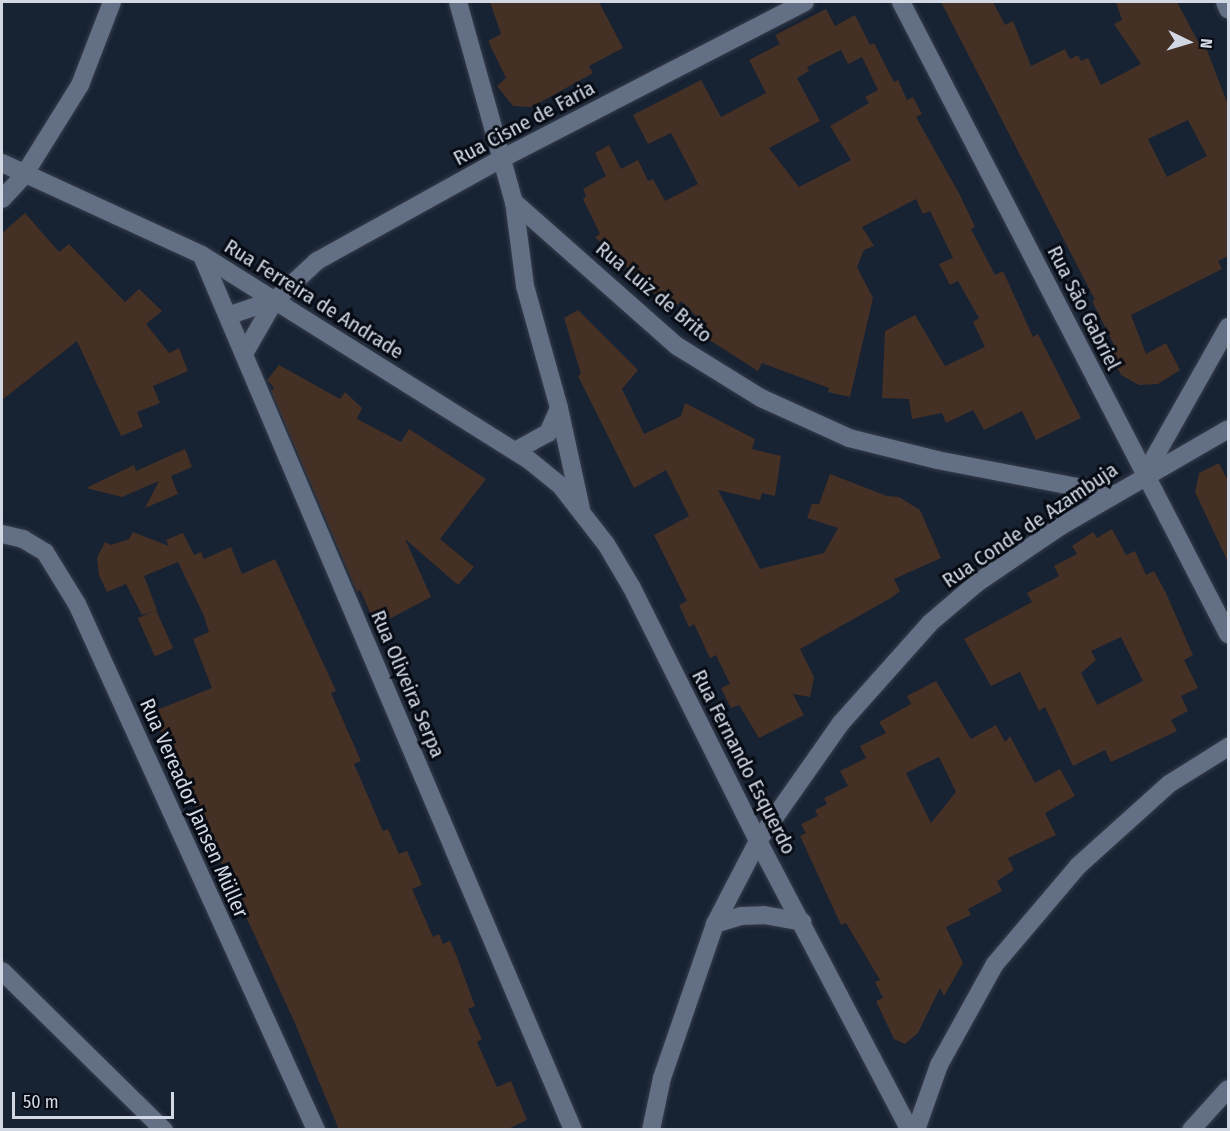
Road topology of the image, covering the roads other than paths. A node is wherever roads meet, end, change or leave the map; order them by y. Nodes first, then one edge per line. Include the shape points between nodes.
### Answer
1 (112, 2) edge
2 (459, 2) edge
3 (805, 2) edge
4 (901, 2) edge
5 (1224, 2) edge
6 (1228, 9) edge
7 (501, 159) junction
8 (2, 163) edge
9 (24, 175) junction
10 (2, 199) edge
11 (514, 202) junction
12 (202, 255) junction
13 (275, 300) junction
14 (230, 315) junction
15 (1228, 327) edge
16 (245, 352) junction
17 (559, 408) junction
18 (1228, 429) edge
19 (515, 451) junction
20 (1144, 475) junction
21 (1113, 494) junction
22 (581, 509) junction
23 (2, 534) edge
24 (1228, 634) edge
25 (1228, 747) edge
26 (758, 841) junction
27 (802, 922) junction
28 (715, 924) junction
29 (2, 971) edge
30 (1228, 1089) edge
31 (164, 1130) edge
32 (316, 1130) edge
33 (573, 1130) edge
34 (651, 1130) edge
35 (910, 1130) edge
36 (916, 1130) edge
37 (1191, 1130) edge

1 - 9 street via 80,85
2 - 7 street
3 - 7 street, Rua Cisne de Faria
4 - 20 street, Rua São Gabriel
5 - 6 street
7 - 11 street
7 - 13 street, Rua Cisne de Faria via 317,261
8 - 9 street, Rua Ferreira de Andrade
9 - 10 street
9 - 12 street, Rua Ferreira de Andrade
11 - 17 street, Rua Fernando Esquerdo via 525,286
11 - 21 street, Rua Luiz de Brito via 677,346 761,398 849,438 937,460
12 - 13 street, Rua Ferreira de Andrade
12 - 14 street, Rua Oliveira Serpa
13 - 14 street
13 - 16 street
13 - 19 street, Rua Ferreira de Andrade
14 - 16 street, Rua Oliveira Serpa
15 - 20 street, Rua Conde de Azambuja
16 - 33 street, Rua Oliveira Serpa
17 - 19 street via 548,434
17 - 22 street, Rua Fernando Esquerdo
18 - 20 street
19 - 22 street, Rua Ferreira de Andrade via 560,485
20 - 21 street, Rua Conde de Azambuja
20 - 24 street, Rua São Gabriel
21 - 26 street, Rua Conde de Azambuja via 977,583 930,623 841,723
22 - 26 street, Rua Fernando Esquerdo via 632,588
23 - 32 street, Rua Vereador Jansen Müller via 23,539 45,552 72,596
25 - 36 street via 1169,784 1078,866 994,964 939,1065
26 - 27 street, Rua Fernando Esquerdo
26 - 28 street, Rua Conde de Azambuja
27 - 28 street via 764,915 741,916
27 - 35 street, Rua Fernando Esquerdo
28 - 34 street, Rua Conde de Azambuja via 662,1078
29 - 31 street
30 - 37 street

